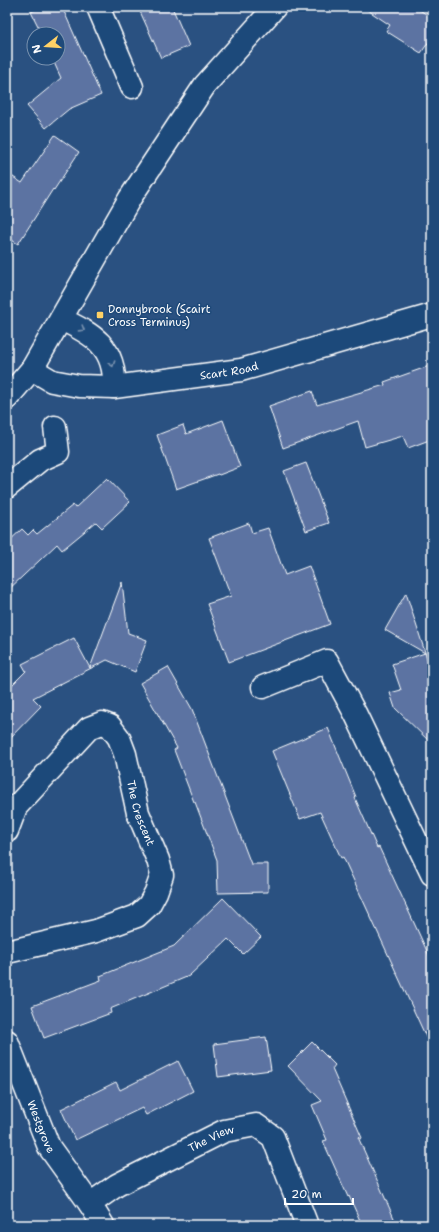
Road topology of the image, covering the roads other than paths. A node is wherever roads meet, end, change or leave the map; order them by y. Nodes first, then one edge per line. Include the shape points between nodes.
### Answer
1 (98, 7) edge
2 (275, 7) edge
3 (132, 87) dead end
4 (432, 315) edge
5 (61, 319) junction
6 (32, 369) junction
7 (114, 387) junction
8 (7, 398) edge
9 (55, 427) dead end
10 (7, 487) edge
11 (263, 687) dead end
12 (7, 832) edge
13 (432, 874) edge
14 (7, 952) edge
15 (7, 1041) edge
16 (90, 1204) junction
17 (103, 1225) edge
18 (305, 1225) edge

1 - 3 street
2 - 5 street via 205,85 130,198
4 - 7 street, Scart Road via 241,370
5 - 6 street
5 -> 7 street via 101,342 112,360
6 - 7 street, Scart Road via 52,381 79,386
6 - 8 street
9 - 10 street via 58,452 40,460
11 - 13 street via 327,661 356,715
12 - 14 street, The Crescent via 16,807 89,728 102,724 110,726 119,738 138,813 162,875 156,892 137,916 96,931
15 - 16 street, Westgrove via 49,1147
16 - 17 street
16 - 18 street, The View via 117,1186 224,1131 256,1125 273,1137

